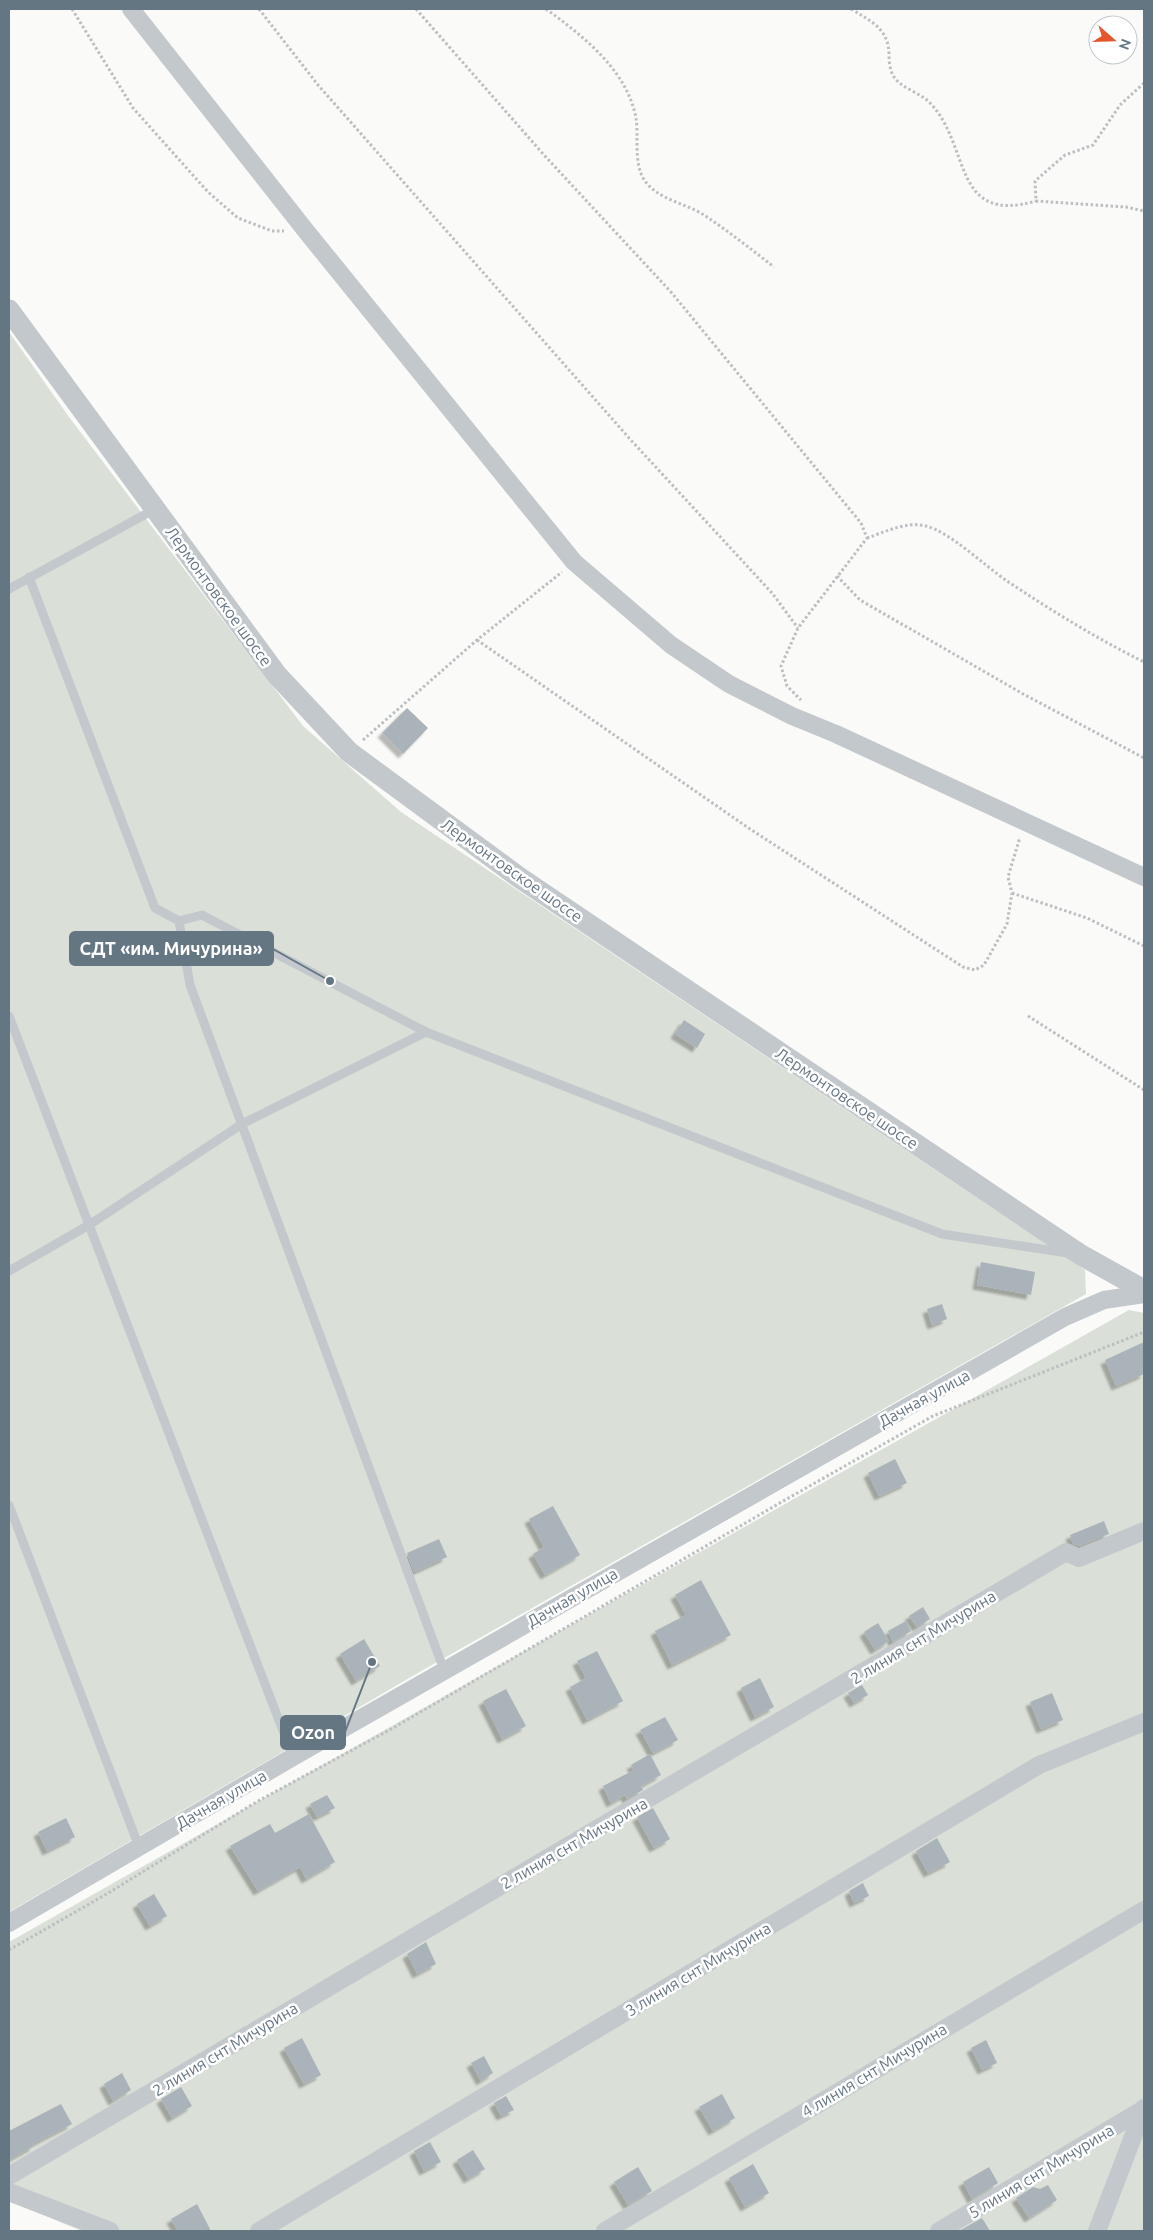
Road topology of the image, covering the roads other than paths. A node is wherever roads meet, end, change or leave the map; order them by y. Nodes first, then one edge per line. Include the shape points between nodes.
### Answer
1 (131, 9) edge
2 (9, 310) edge
3 (155, 509) junction
4 (29, 577) junction
5 (9, 588) edge
6 (1144, 877) edge
7 (180, 921) junction
8 (9, 1016) edge
9 (426, 1032) junction
10 (242, 1124) junction
11 (89, 1225) junction
12 (1081, 1255) junction
13 (9, 1271) edge
14 (1144, 1292) edge
15 (9, 1505) edge
16 (1144, 1531) edge
17 (444, 1670) junction
18 (1144, 1722) edge
19 (293, 1757) junction
20 (139, 1847) junction
21 (1144, 1910) edge
22 (9, 1923) edge
23 (1143, 2108) edge
24 (9, 2176) edge
25 (9, 2192) edge
26 (110, 2231) edge
27 (260, 2231) edge
28 (604, 2231) edge
29 (939, 2231) edge
30 (1097, 2231) edge

1 - 6 street via 574,562 671,645 729,684
2 - 3 street, Лермонтовское шоссе
3 - 4 lane
3 - 12 street, Лермонтовское шоссе via 277,675 349,752 520,878
4 - 5 lane
4 - 7 lane via 156,908
7 - 9 lane via 202,915
7 - 10 lane via 190,985
8 - 11 lane
9 - 10 lane
9 - 12 lane via 942,1234
10 - 11 lane
10 - 17 lane
11 - 13 lane
11 - 19 lane
12 - 14 street, Лермонтовское шоссе
14 - 17 street, Дачная улица via 1104,1300 1065,1317
15 - 20 lane
16 - 24 street, 2 линия снт Мичурина via 1080,1558 1066,1552
17 - 19 street, Дачная улица
18 - 27 street, 3 линия снт Мичурина via 1039,1765
19 - 20 street, Дачная улица
20 - 22 street, Дачная улица
21 - 28 street, 4 линия снт Мичурина
23 - 29 street, 5 линия снт Мичурина
23 - 30 street
25 - 26 street

